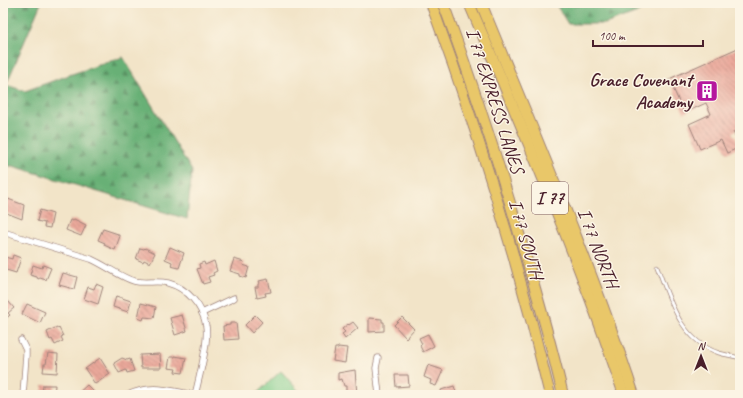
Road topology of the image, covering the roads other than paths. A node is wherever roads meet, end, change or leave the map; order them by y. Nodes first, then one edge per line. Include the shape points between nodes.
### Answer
1 (432, 3) edge
2 (443, 3) edge
3 (469, 3) edge
4 (481, 3) edge
5 (3, 232) edge
6 (656, 266) dead end
7 (234, 298) dead end
8 (202, 313) junction
9 (21, 340) dead end
10 (378, 358) dead end
11 (740, 358) edge
12 (23, 395) edge
13 (128, 395) edge
14 (195, 395) edge
15 (379, 395) edge
16 (550, 395) edge
17 (563, 395) edge
18 (624, 395) edge
19 (634, 395) edge
20 (727, 395) edge
21 (736, 395) edge

1 - 16 highway, I 77 SOUTH via 504,223
2 - 17 highway, I 77 EXPRESS LANES / I 77 via 511,205
3 - 18 highway, I 77 EXPRESS LANES / I 77 via 573,254
4 - 19 highway, I 77 NORTH / I 77 via 584,257
5 - 8 street via 91,259 134,281 172,284 192,298
6 - 11 lane via 674,312 689,334 718,353
7 - 8 street
8 - 14 street via 206,333
9 - 12 street via 26,350
10 - 15 street via 376,368
13 - 14 street via 151,388
20 - 21 lane

